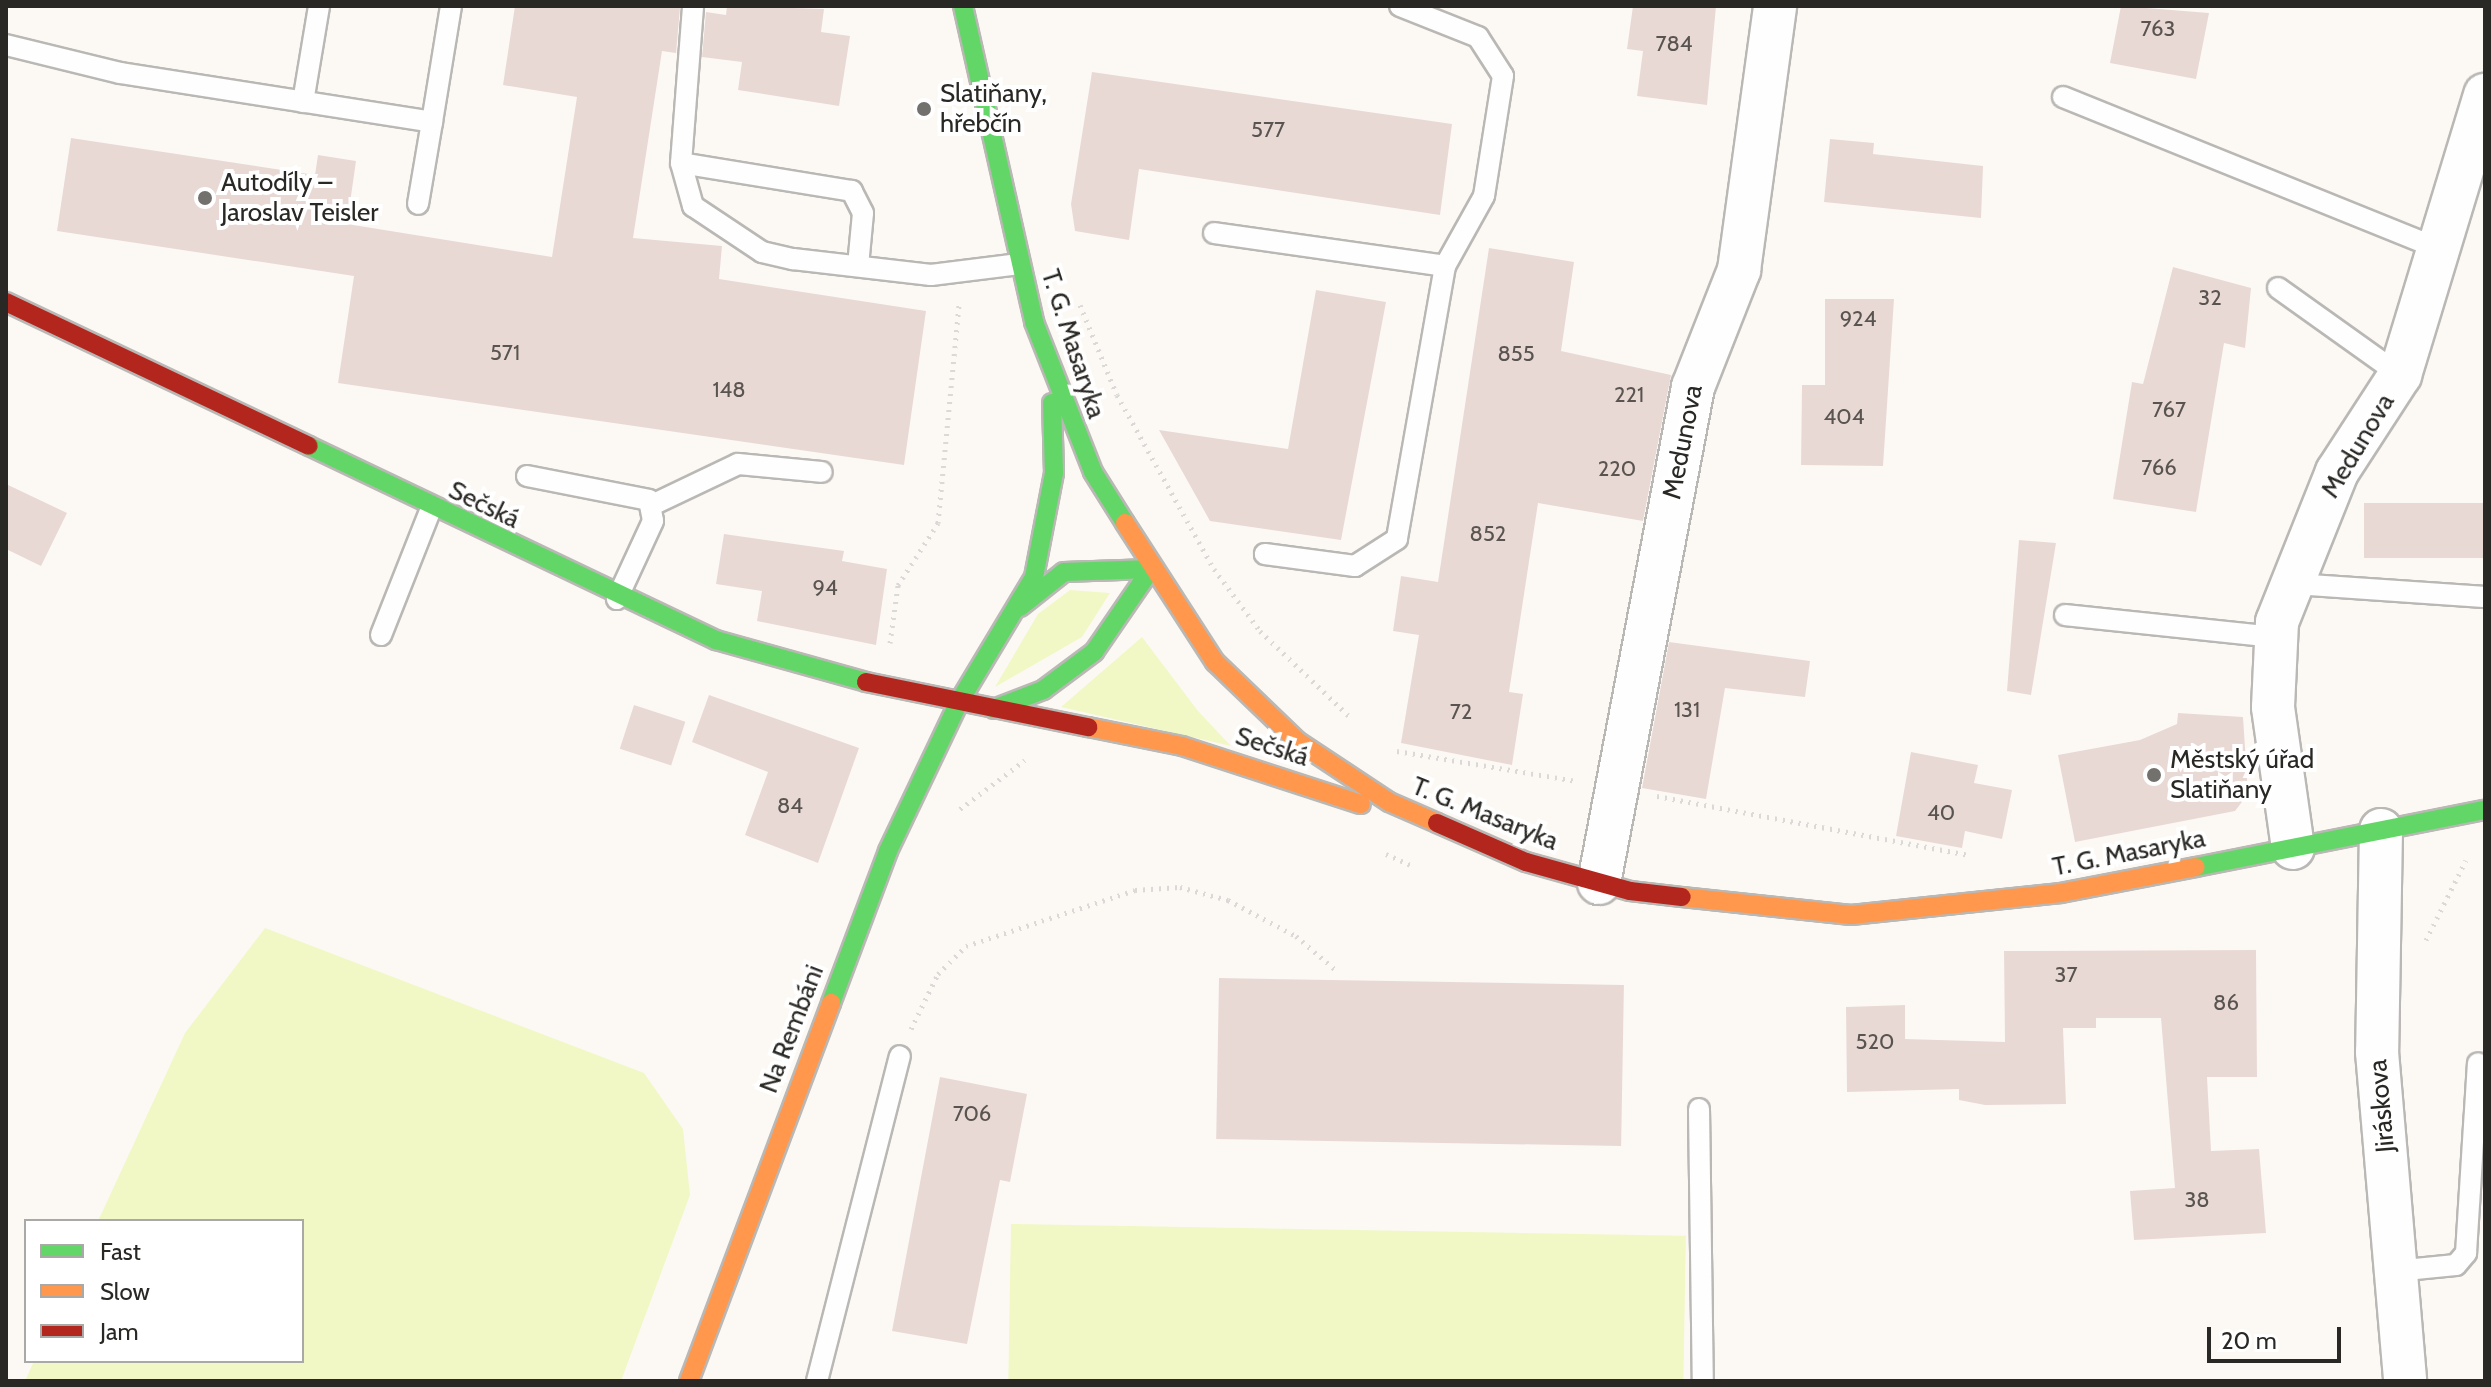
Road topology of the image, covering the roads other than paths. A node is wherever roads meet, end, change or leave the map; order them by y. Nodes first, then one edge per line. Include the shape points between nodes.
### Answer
1 (319, 6) edge
2 (451, 6) edge
3 (693, 6) edge
4 (963, 6) edge
5 (1400, 6) edge
6 (1775, 6) edge
7 (6, 45) edge
8 (2485, 95) edge
9 (2063, 97) dead end
10 (303, 102) junction
11 (432, 122) junction
12 (681, 163) junction
13 (418, 204) dead end
14 (1214, 233) dead end
15 (2439, 249) junction
16 (1019, 264) junction
17 (858, 266) junction
18 (1445, 266) junction
19 (2278, 288) dead end
20 (6, 302) edge
21 (1034, 322) junction
22 (2400, 375) junction
23 (822, 472) dead end
24 (527, 476) dead end
25 (652, 505) junction
26 (431, 509) junction
27 (1265, 554) dead end
28 (1151, 569) junction
29 (2294, 584) junction
30 (2485, 597) edge
31 (617, 599) junction
32 (1016, 612) junction
33 (2065, 615) dead end
34 (381, 635) dead end
35 (2274, 637) junction
36 (959, 702) junction
37 (994, 709) junction
38 (2485, 810) edge
39 (2381, 830) junction
40 (2293, 848) junction
41 (1526, 862) junction
42 (1599, 883) junction
43 (900, 1056) road end
44 (2478, 1063) dead end
45 (1699, 1109) dead end
46 (2395, 1271) junction
47 (689, 1381) edge
48 (817, 1381) edge
49 (1703, 1381) edge
50 (2405, 1381) edge

1 - 10 lane
2 - 11 lane
3 - 12 lane
4 - 16 street, T. G. Masaryka
5 - 18 lane via 1466,29 1488,46 1503,76 1484,196
6 - 42 street, Medunova via 1739,270 1693,387
7 - 10 lane via 108,71
8 - 15 street, Medunova
9 - 15 lane
10 - 11 lane
11 - 13 lane
12 - 17 lane via 693,206 747,245
12 - 17 lane via 852,191 863,213
14 - 18 lane
15 - 22 street, Medunova
16 - 17 lane via 962,273
16 - 21 street, T. G. Masaryka
18 - 27 lane via 1397,539 1355,566
19 - 22 lane
20 - 26 street, Sečská
21 - 28 street, T. G. Masaryka via 1093,472
21 - 32 street via 1056,444 1044,543
22 - 29 street, Medunova via 2337,472
23 - 25 lane via 738,464
24 - 25 lane via 639,494
25 - 31 lane via 653,521
26 - 31 street, Sečská
26 - 34 lane
28 - 32 street via 1064,572
28 - 37 street via 1094,652 1043,690
28 - 41 street, T. G. Masaryka via 1215,662 1297,741 1389,802
29 - 30 lane
29 - 35 street, Medunova
31 - 36 street, Sečská via 784,663
32 - 36 street
33 - 35 lane
35 - 40 street, Medunova via 2273,707
36 - 37 street, Sečská
36 - 47 street, Na Rembáni via 878,876
37 - 41 street, Sečská via 1213,754
38 - 39 street, T. G. Masaryka
39 - 40 street, T. G. Masaryka
39 - 46 street, Jiráskova via 2376,1009
40 - 42 street, T. G. Masaryka via 2061,893 1891,913 1704,904
41 - 42 street, T. G. Masaryka
43 - 48 lane
44 - 46 lane via 2466,1253 2456,1265
45 - 49 lane
46 - 50 street, Jiráskova

